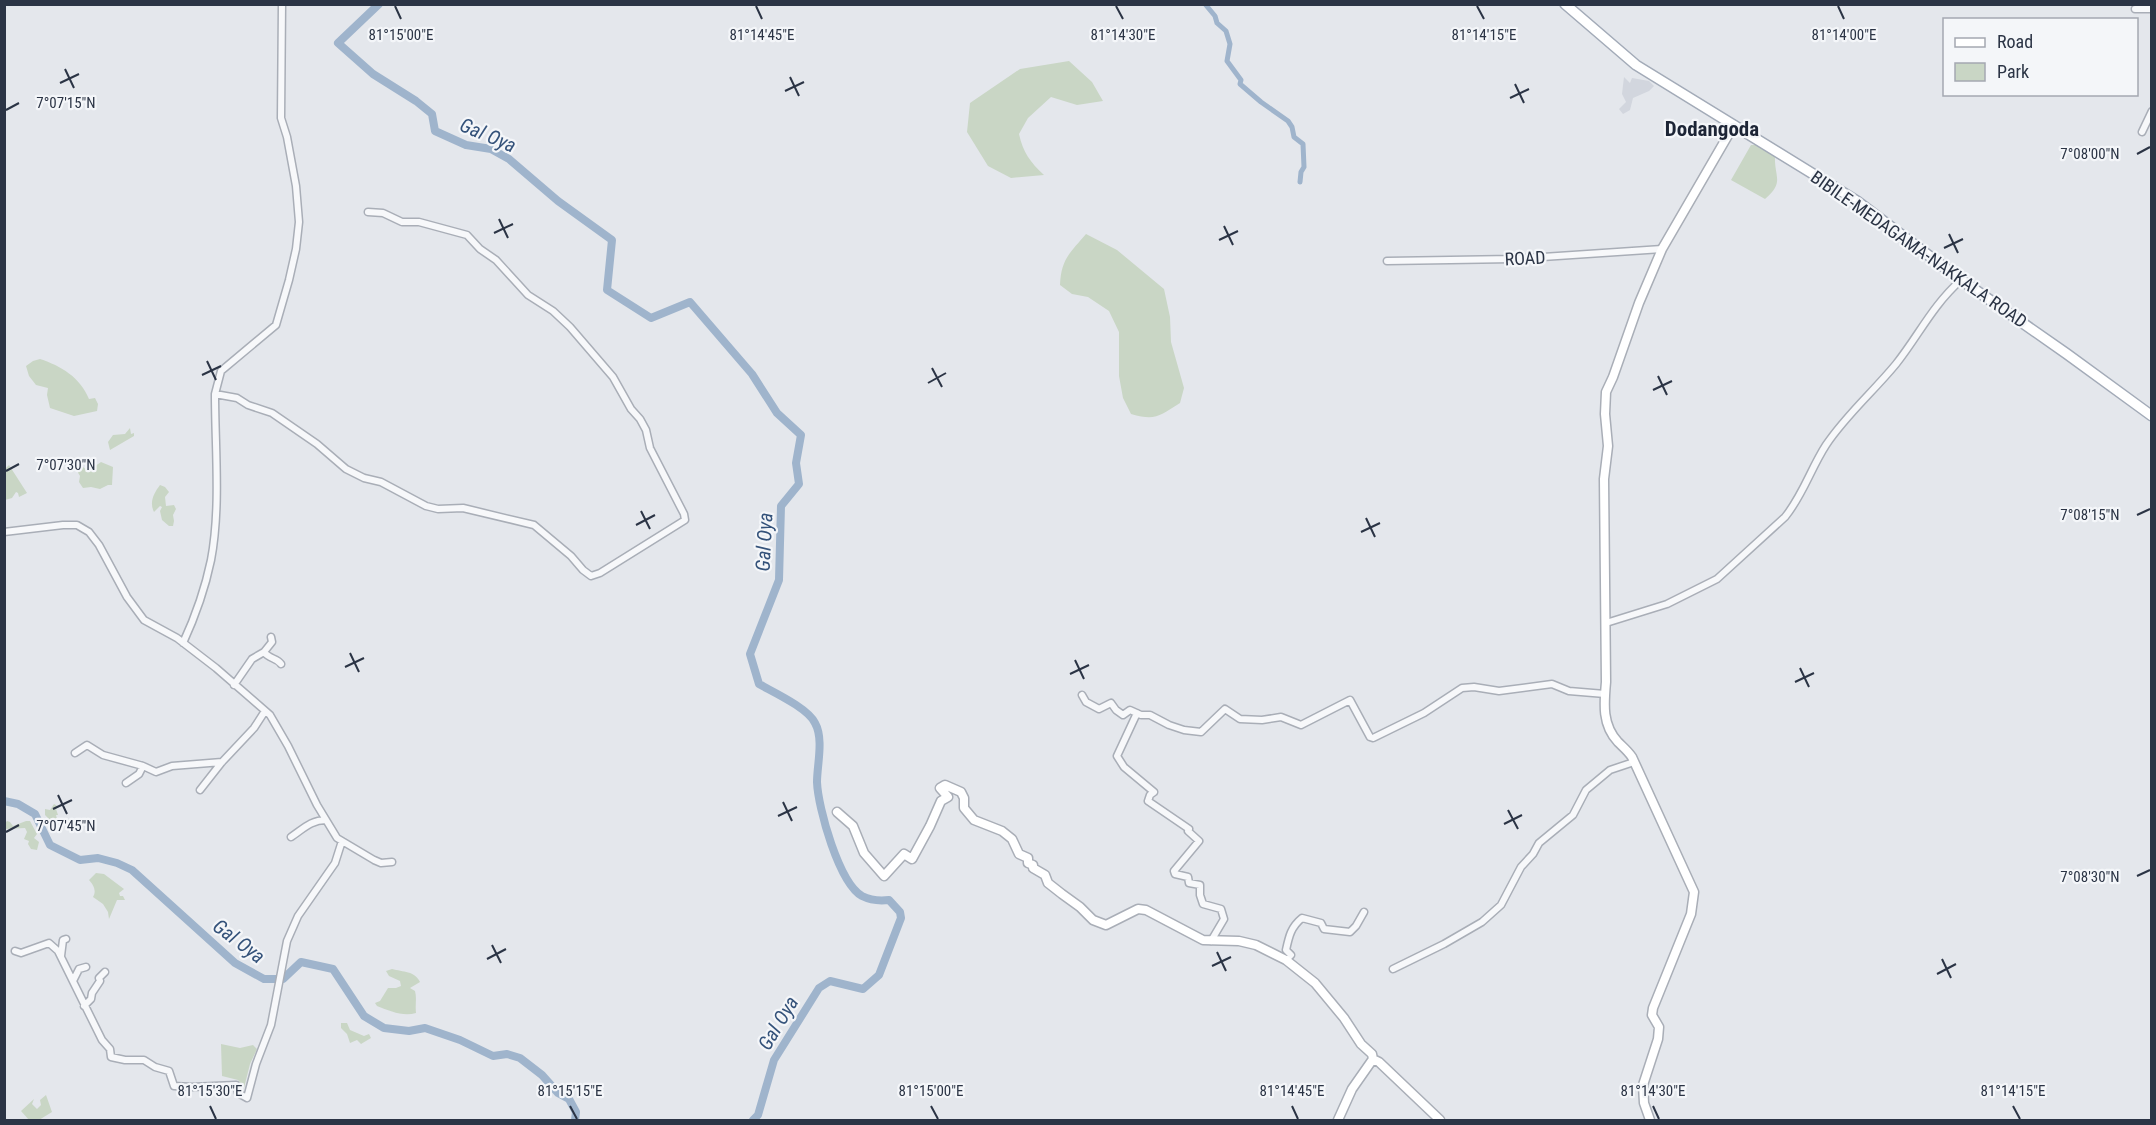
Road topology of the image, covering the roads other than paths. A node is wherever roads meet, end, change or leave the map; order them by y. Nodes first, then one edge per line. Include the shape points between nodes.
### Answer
1 (282, 4) edge
2 (1565, 4) edge
3 (2151, 9) edge
4 (2134, 11) dead end
5 (2151, 111) edge
6 (1734, 125) junction
7 (2142, 132) dead end
8 (368, 212) dead end
9 (1662, 249) junction
10 (1387, 261) dead end
11 (1961, 280) junction
12 (215, 394) junction
13 (2151, 416) edge
14 (4, 532) edge
15 (1606, 623) junction
16 (271, 637) dead end
17 (183, 644) junction
18 (264, 652) junction
19 (280, 664) dead end
20 (234, 685) junction
21 (1605, 694) junction
22 (1082, 695) dead end
23 (265, 711) junction
24 (1137, 713) junction
25 (75, 753) dead end
26 (222, 762) junction
27 (1635, 762) junction
28 (142, 766) junction
29 (126, 783) dead end
30 (200, 790) dead end
31 (837, 812) dead end
32 (326, 820) junction
33 (291, 837) dead end
34 (342, 841) junction
35 (392, 862) dead end
36 (1364, 912) dead end
37 (66, 939) dead end
38 (1211, 941) junction
39 (15, 951) dead end
40 (61, 957) junction
41 (1286, 960) junction
42 (86, 967) dead end
43 (1394, 969) dead end
44 (105, 972) dead end
45 (73, 981) junction
46 (84, 1006) junction
47 (1373, 1059) junction
48 (1338, 1120) edge
49 (1440, 1120) edge
50 (1650, 1120) edge

1 - 12 street via 281,118 296,186 296,249 276,325 221,371
2 - 6 main road, BIBILE-MEDAGAMA-NAKKALA ROAD via 1636,65
3 - 4 street
5 - 7 street
6 - 9 main road
6 - 11 main road, BIBILE-MEDAGAMA-NAKKALA ROAD via 1857,201
8 - 12 street via 467,235 528,295 570,327 613,377 630,410 640,419 685,520 591,576 534,525 463,508 426,506 346,469 272,413 237,398
9 - 10 street, ROAD via 1513,259
9 - 15 main road via 1604,399 1608,446 1604,479
11 - 13 main road, BIBILE-MEDAGAMA-NAKKALA ROAD
11 - 15 street via 1924,322 1897,363 1843,422 1785,517 1717,579 1666,604
12 - 17 street via 216,509 211,560
14 - 17 street via 56,525 83,528 99,545 140,616
15 - 21 main road
16 - 18 street via 272,642
17 - 20 street
18 - 19 street
18 - 20 street via 252,658
20 - 23 street
21 - 24 street via 1569,691 1552,684 1499,691 1462,688 1424,713 1373,738 1350,700 1301,725 1281,717 1240,719 1225,709 1201,732
21 - 27 main road via 1609,729
22 - 24 street via 1099,709 1111,703 1123,715 1130,710
23 - 26 street
23 - 32 street
24 - 38 street via 1117,756 1124,767 1154,792 1149,801 1189,829 1199,841 1174,871 1188,877 1189,883 1200,885 1203,904 1221,909 1224,920
25 - 28 street via 87,745 103,755
26 - 28 street via 172,766 156,772
26 - 30 street
27 - 43 street via 1610,770 1586,790 1573,815 1539,843 1501,905 1482,922
27 - 50 main road via 1694,892 1679,948 1653,1008 1658,1039 1643,1085
28 - 29 street via 139,774
31 - 38 main road via 853,826 864,853 884,876 904,855 912,859 941,801 948,797 940,788 945,785 961,792 964,808 974,820 1012,839 1019,854 1045,875 1048,883 1093,920 1106,925 1138,909 1146,910
32 - 33 street via 311,823
32 - 34 street
34 - 35 street via 381,863
34 - 46 street via 334,866 298,916 287,941 271,1025 247,1098 238,1093 236,1085 174,1086 164,1068 144,1060 111,1057
36 - 41 street via 1350,932 1324,929 1321,923 1302,918 1288,937 1286,950 1291,955
37 - 40 street
38 - 41 main road via 1256,945
39 - 40 street via 49,943
40 - 45 street
41 - 47 main road via 1315,983
42 - 45 street via 79,969
44 - 46 street
45 - 46 street
47 - 48 main road via 1352,1089
47 - 49 main road

